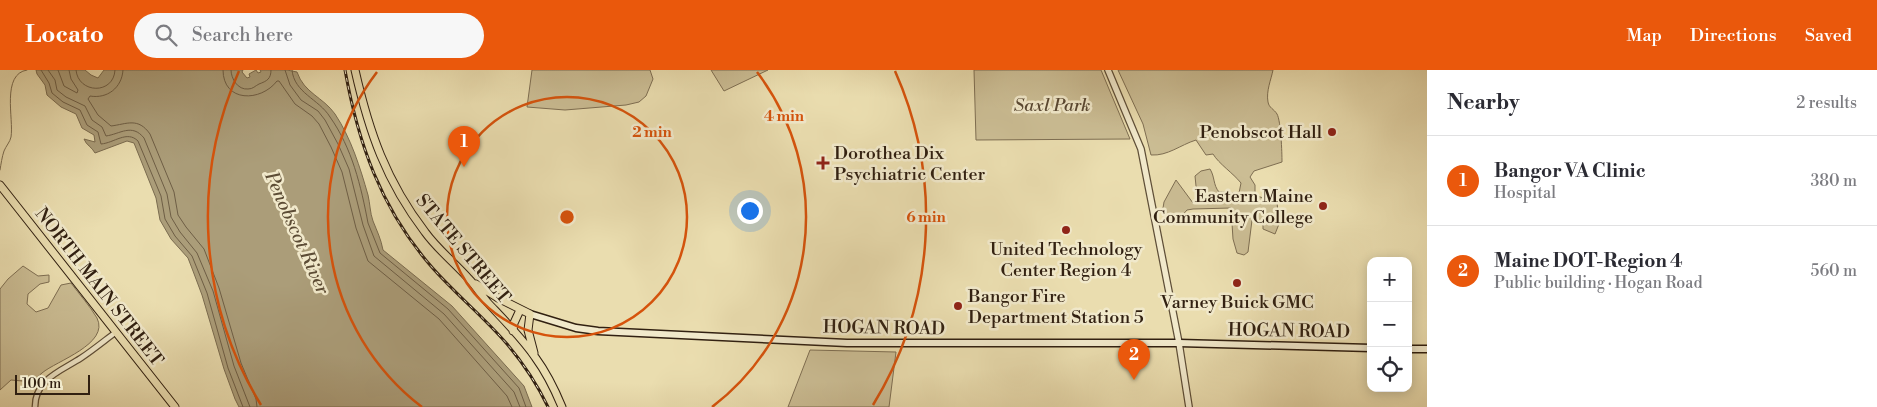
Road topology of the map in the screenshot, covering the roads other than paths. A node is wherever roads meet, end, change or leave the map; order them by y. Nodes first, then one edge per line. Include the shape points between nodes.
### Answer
1 (355, 70) edge
2 (1108, 70) edge
3 (0, 185) edge
4 (470, 279) junction
5 (520, 310) junction
6 (530, 314) junction
7 (513, 331) junction
8 (116, 332) junction
9 (1179, 343) junction
10 (1367, 348) edge
11 (1412, 349) edge
12 (1427, 350) edge
13 (535, 356) junction
14 (35, 407) edge
15 (175, 407) edge
16 (562, 407) edge
17 (1189, 407) edge

1 - 4 main road, STATE STREET via 374,141 390,179 425,232
2 - 9 street via 1141,149
3 - 8 main road, NORTH MAIN STREET
4 - 5 main road, HOGAN ROAD
4 - 7 main road, STATE STREET
5 - 6 main road, HOGAN ROAD
5 - 7 main road
6 - 9 main road, HOGAN ROAD via 598,331 830,342
6 - 13 main road via 528,330
7 - 13 main road, STATE STREET
8 - 14 street via 48,377 36,396
8 - 15 main road, NORTH MAIN STREET
9 - 10 main road, HOGAN ROAD
9 - 17 street
11 - 12 main road
13 - 16 main road, STATE STREET

